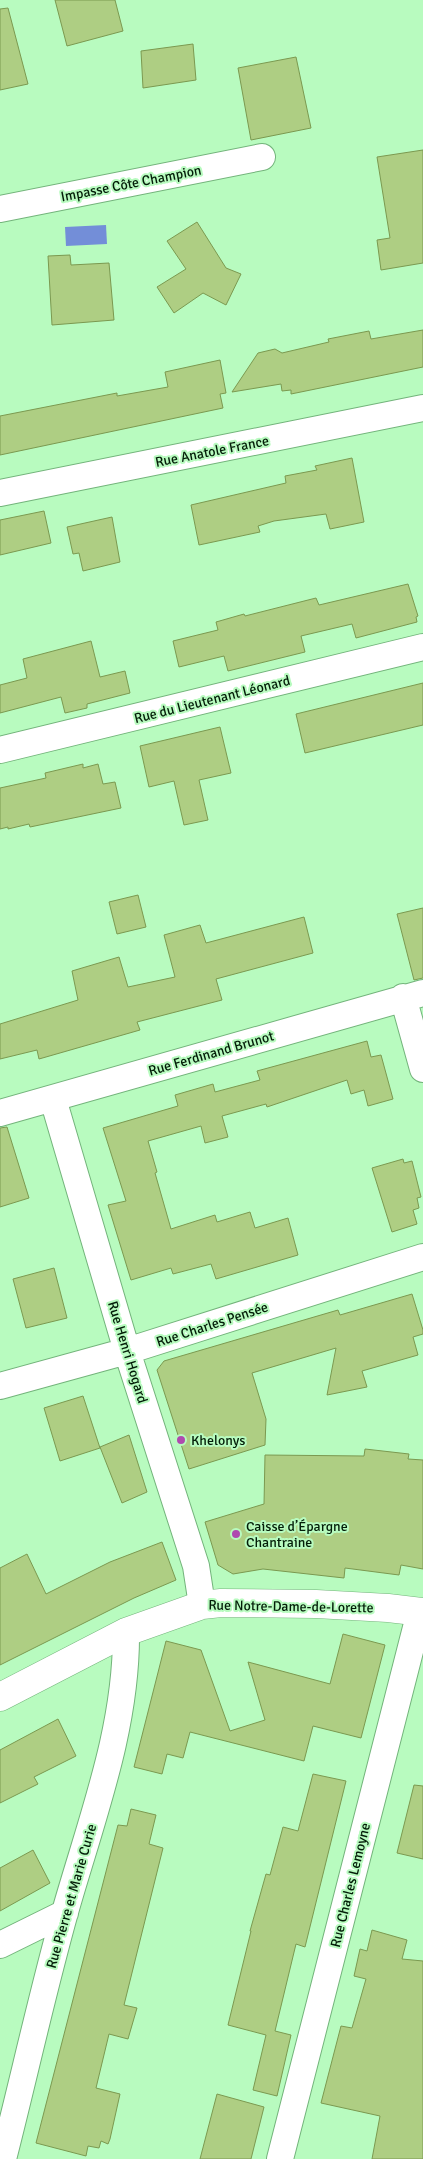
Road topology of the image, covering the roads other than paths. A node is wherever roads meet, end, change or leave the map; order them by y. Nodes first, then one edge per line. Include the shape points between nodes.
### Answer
1 (262, 157) dead end
2 (0, 209) edge
3 (423, 408) edge
4 (0, 493) edge
5 (423, 647) edge
6 (0, 750) edge
7 (413, 995) edge
8 (423, 1069) edge
9 (53, 1099) junction
10 (0, 1113) edge
11 (423, 1257) edge
12 (127, 1351) junction
13 (0, 1386) edge
14 (202, 1605) junction
15 (422, 1612) edge
16 (126, 1632) junction
17 (0, 1698) edge
18 (65, 1913) junction
19 (0, 1945) edge
20 (3, 2159) edge
21 (280, 2159) edge

1 - 2 street, Impasse Côte Champion
3 - 4 street, Rue Anatole France
5 - 6 street, Rue du Lieutenant Léonard
7 - 8 street
7 - 9 street, Rue Ferdinand Brunot
9 - 10 street, Rue Ferdinand Brunot
9 - 12 street, Rue Henri Hogard
11 - 12 street, Rue Charles Pensée
12 - 13 street, Rue Charles Pensée
12 - 14 street, Rue Henri Hogard via 196,1566
14 - 15 main road, Rue Notre-Dame-de-Lorette via 316,1604
14 - 16 main road, Rue Notre-Dame-de-Lorette
15 - 21 street, Rue Charles Lemoyne
16 - 17 main road, Rue Notre-Dame-de-Lorette
16 - 18 street, Rue Pierre et Marie Curie via 126,1666 112,1754
18 - 19 street
18 - 20 street, Rue Pierre et Marie Curie

